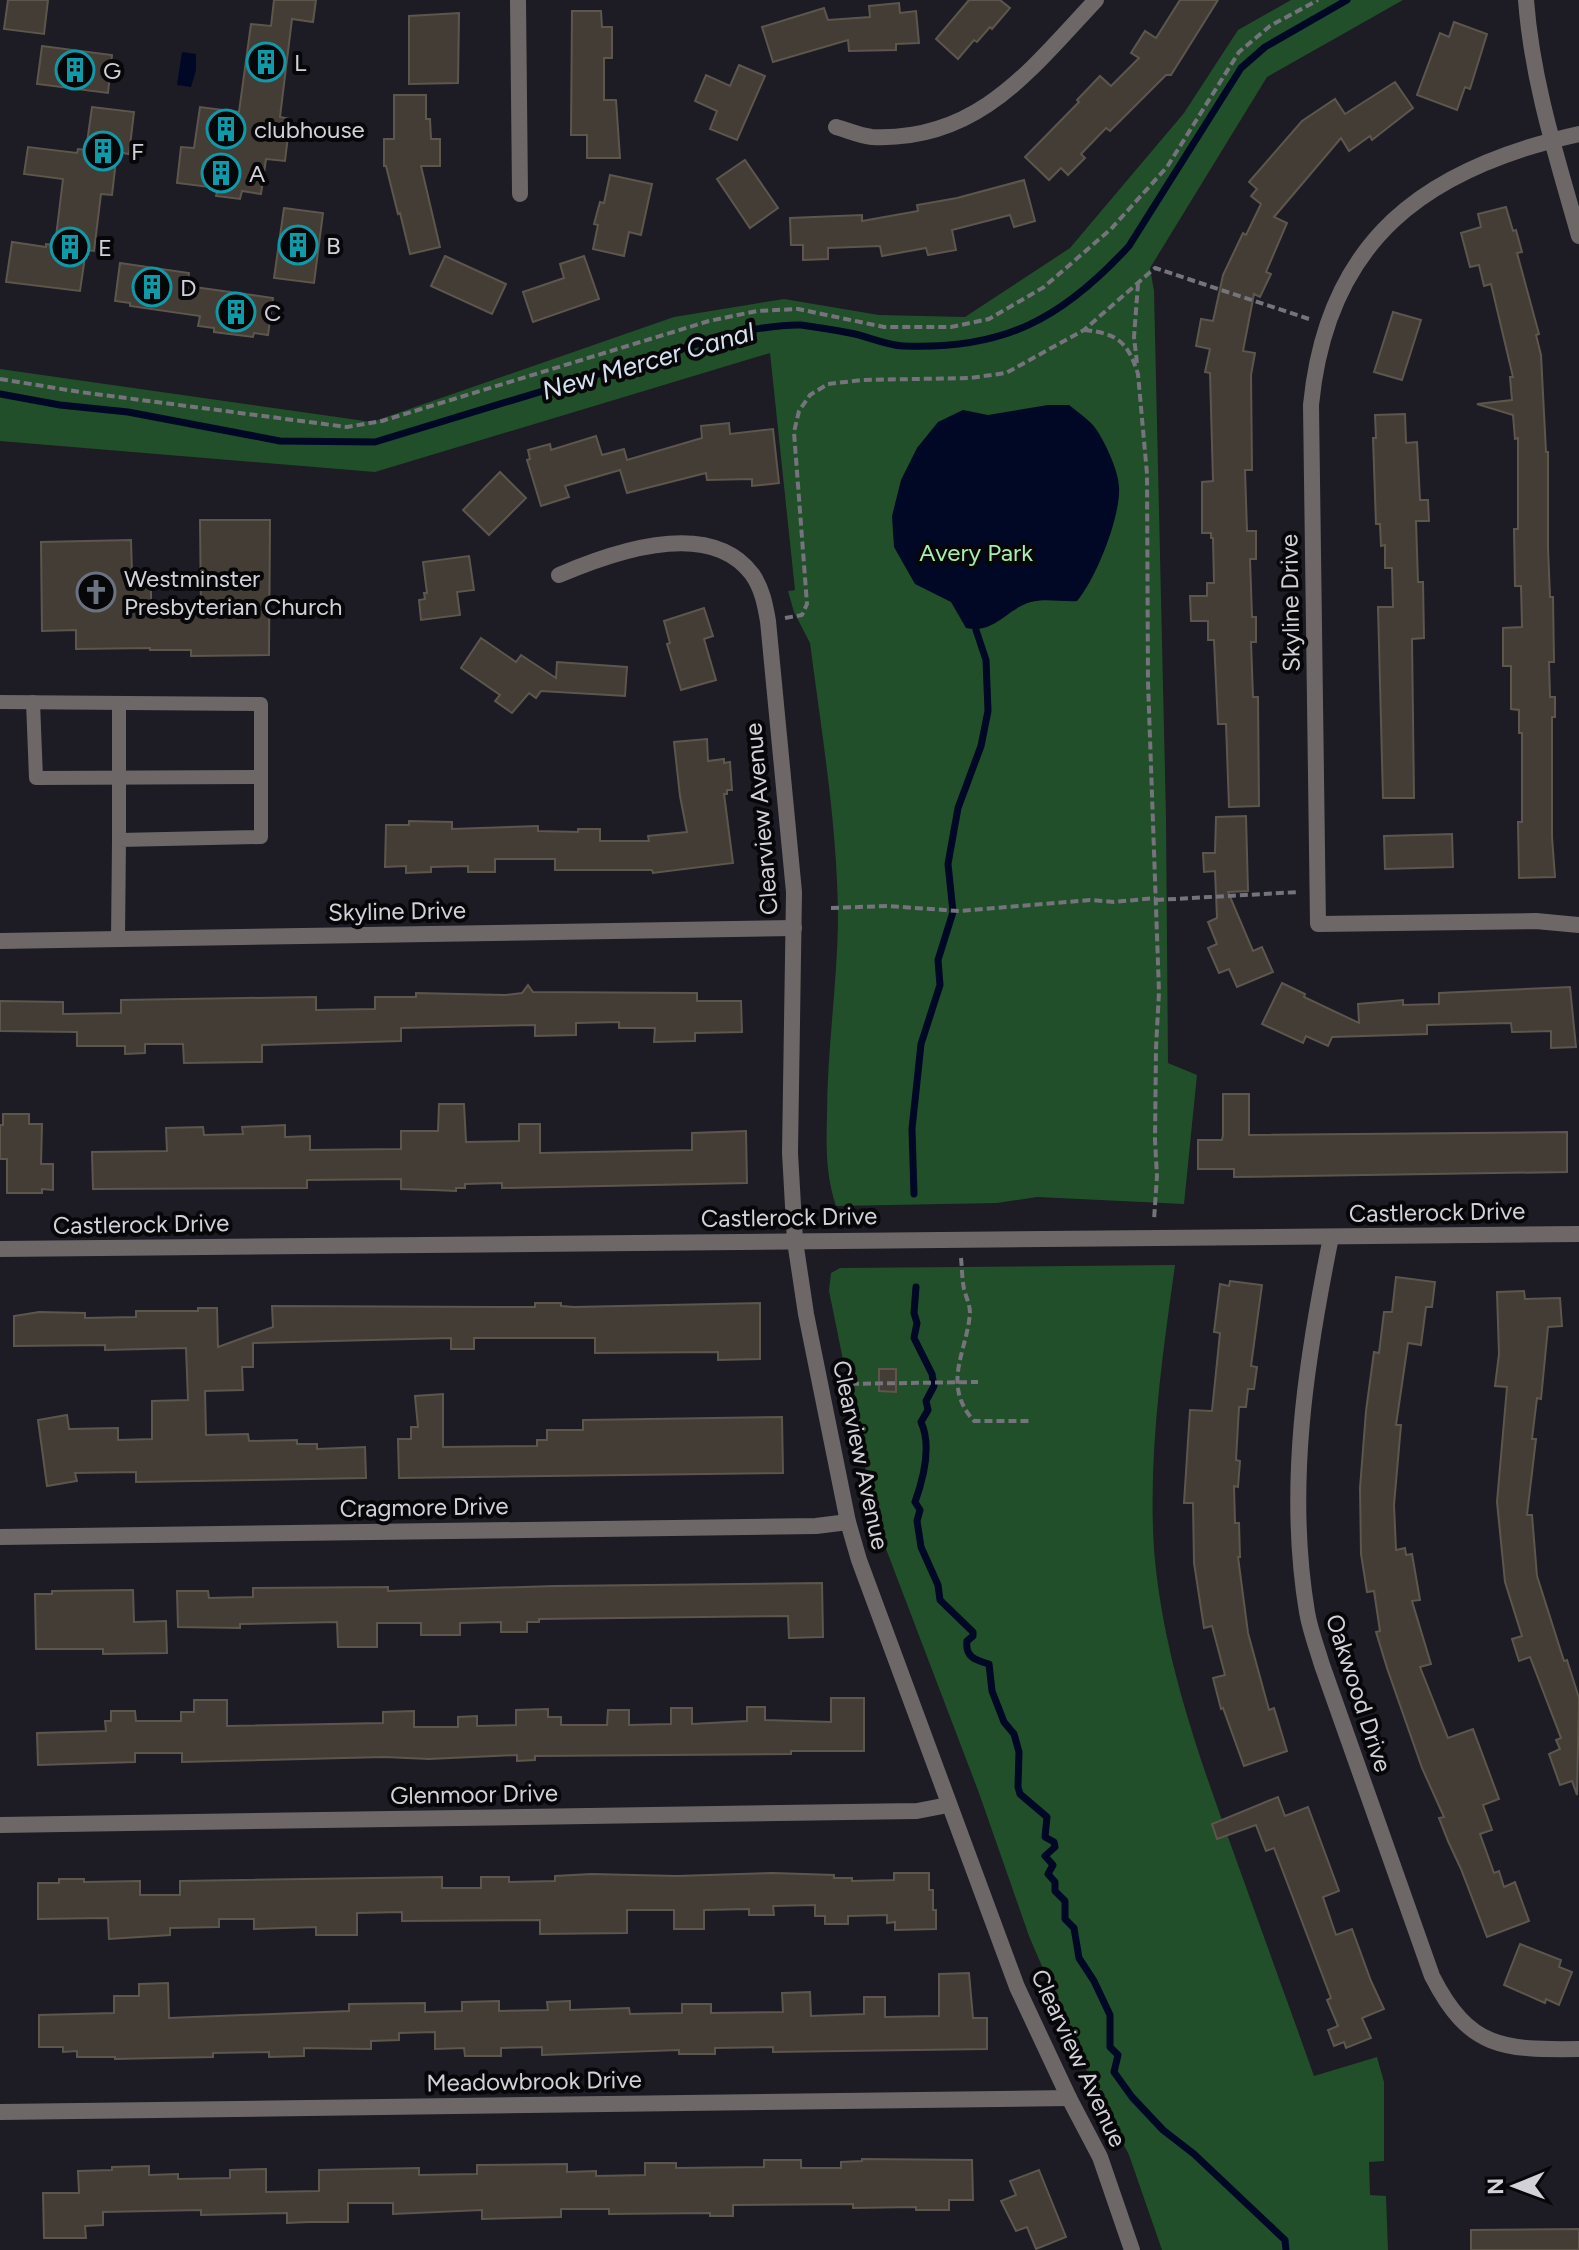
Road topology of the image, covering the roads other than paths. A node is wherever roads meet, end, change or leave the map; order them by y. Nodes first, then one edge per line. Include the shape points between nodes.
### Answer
1 (518, 0) edge
2 (1096, 0) edge
3 (1526, 0) edge
4 (836, 127) dead end
5 (1579, 134) edge
6 (1550, 141) junction
7 (520, 194) dead end
8 (1579, 236) edge
9 (559, 575) dead end
10 (0, 702) edge
11 (33, 702) junction
12 (119, 703) junction
13 (261, 777) junction
14 (117, 778) junction
15 (119, 840) junction
16 (1579, 925) edge
17 (794, 928) junction
18 (118, 939) junction
19 (0, 941) edge
20 (1579, 1234) edge
21 (1331, 1237) junction
22 (795, 1241) junction
23 (0, 1249) edge
24 (848, 1522) junction
25 (0, 1537) edge
26 (948, 1805) junction
27 (0, 1825) edge
28 (1579, 2049) edge
29 (1069, 2098) junction
30 (0, 2112) edge
31 (1132, 2250) edge

1 - 7 street
2 - 4 street via 1012,89 955,123 905,136 869,137
3 - 6 street
5 - 6 street, Skyline Drive
6 - 8 street
6 - 16 street, Skyline Drive via 1457,174 1401,212 1358,261 1326,324 1311,405 1318,924
9 - 17 street, Clearview Avenue via 654,544 720,551 751,572 762,591 768,621
10 - 11 lane
11 - 12 lane
11 - 14 lane via 36,778
12 - 13 lane via 261,704
12 - 14 lane
13 - 14 lane
13 - 15 lane via 261,837
14 - 15 lane
15 - 18 lane
17 - 18 street, Skyline Drive
17 - 22 street, Clearview Avenue via 790,1153
18 - 19 street, Skyline Drive
20 - 21 street, Castlerock Drive
21 - 22 street, Castlerock Drive
21 - 28 street, Oakwood Drive via 1309,1358 1298,1466 1299,1549 1308,1615 1322,1665 1432,1976 1452,2012 1469,2029 1504,2046
22 - 23 street, Castlerock Drive
22 - 24 street, Clearview Avenue
24 - 25 street, Cragmore Drive
24 - 26 street, Clearview Avenue
26 - 27 street, Glenmoor Drive via 917,1811
26 - 29 street, Clearview Avenue via 1017,1987
29 - 30 street, Meadowbrook Drive
29 - 31 street, Clearview Avenue via 1100,2157

